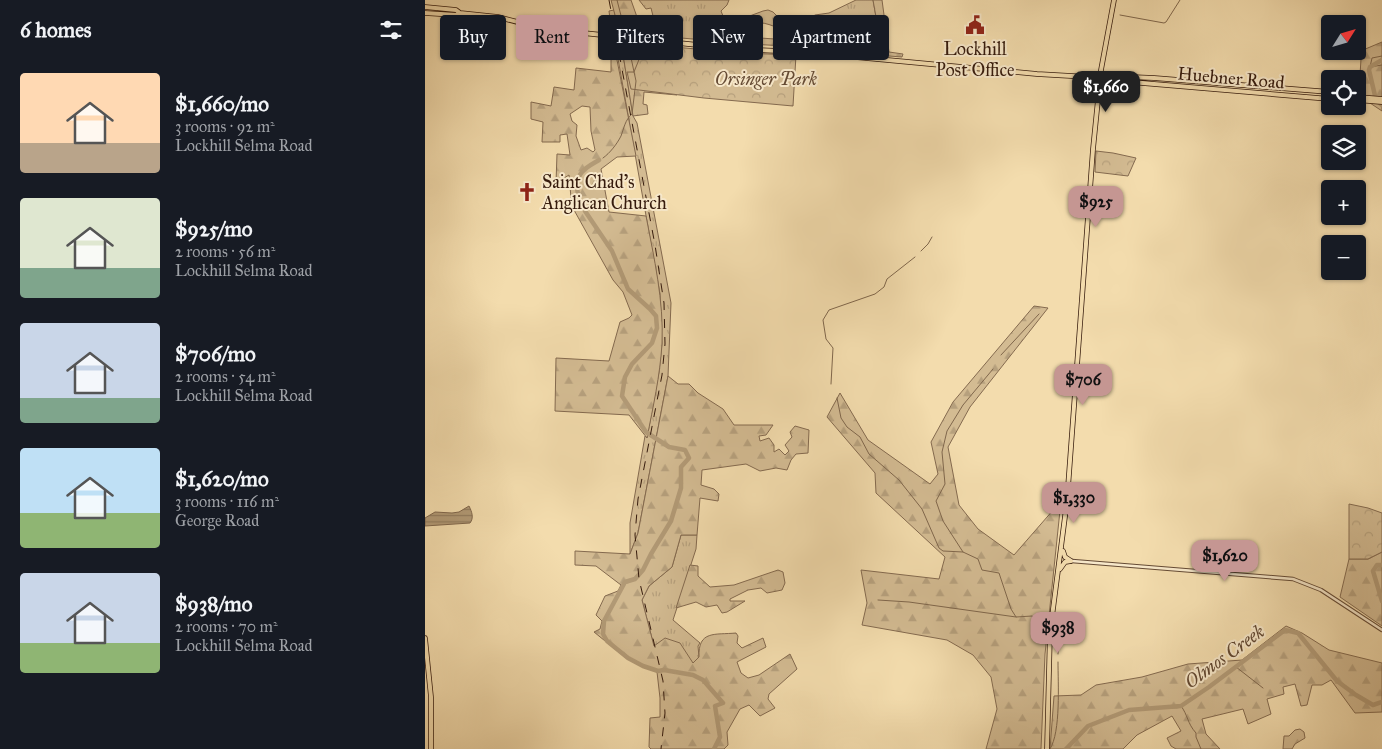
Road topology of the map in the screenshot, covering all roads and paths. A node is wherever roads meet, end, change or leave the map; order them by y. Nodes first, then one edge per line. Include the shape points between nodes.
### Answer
1 (1113, 0) edge
2 (425, 7) edge
3 (460, 12) junction
4 (425, 13) edge
5 (1100, 78) junction
6 (1251, 86) junction
7 (1321, 91) edge
8 (1250, 93) junction
9 (1321, 98) edge
10 (1366, 99) edge
11 (1382, 100) edge
12 (1062, 544) junction
13 (1060, 560) junction
14 (1071, 561) junction
15 (1059, 573) junction
16 (1382, 630) edge
17 (425, 638) edge
18 (1047, 748) edge
19 (431, 749) edge

1 - 5 main road
2 - 3 main road, Huebner Road
3 - 4 main road, Huebner Road via 456,15
3 - 5 main road, Huebner Road via 498,17 545,29 638,39
5 - 6 main road, Huebner Road
5 - 8 main road, Huebner Road
5 - 12 main road
6 - 7 main road, Huebner Road
6 - 8 main road
8 - 9 main road, Huebner Road
10 - 11 main road
12 - 13 main road
12 - 14 main road via 1064,555
13 - 14 street
13 - 15 main road
14 - 15 main road via 1065,562
14 - 16 street via 1293,579 1321,590
15 - 18 main road via 1049,658
17 - 19 main road via 431,697

